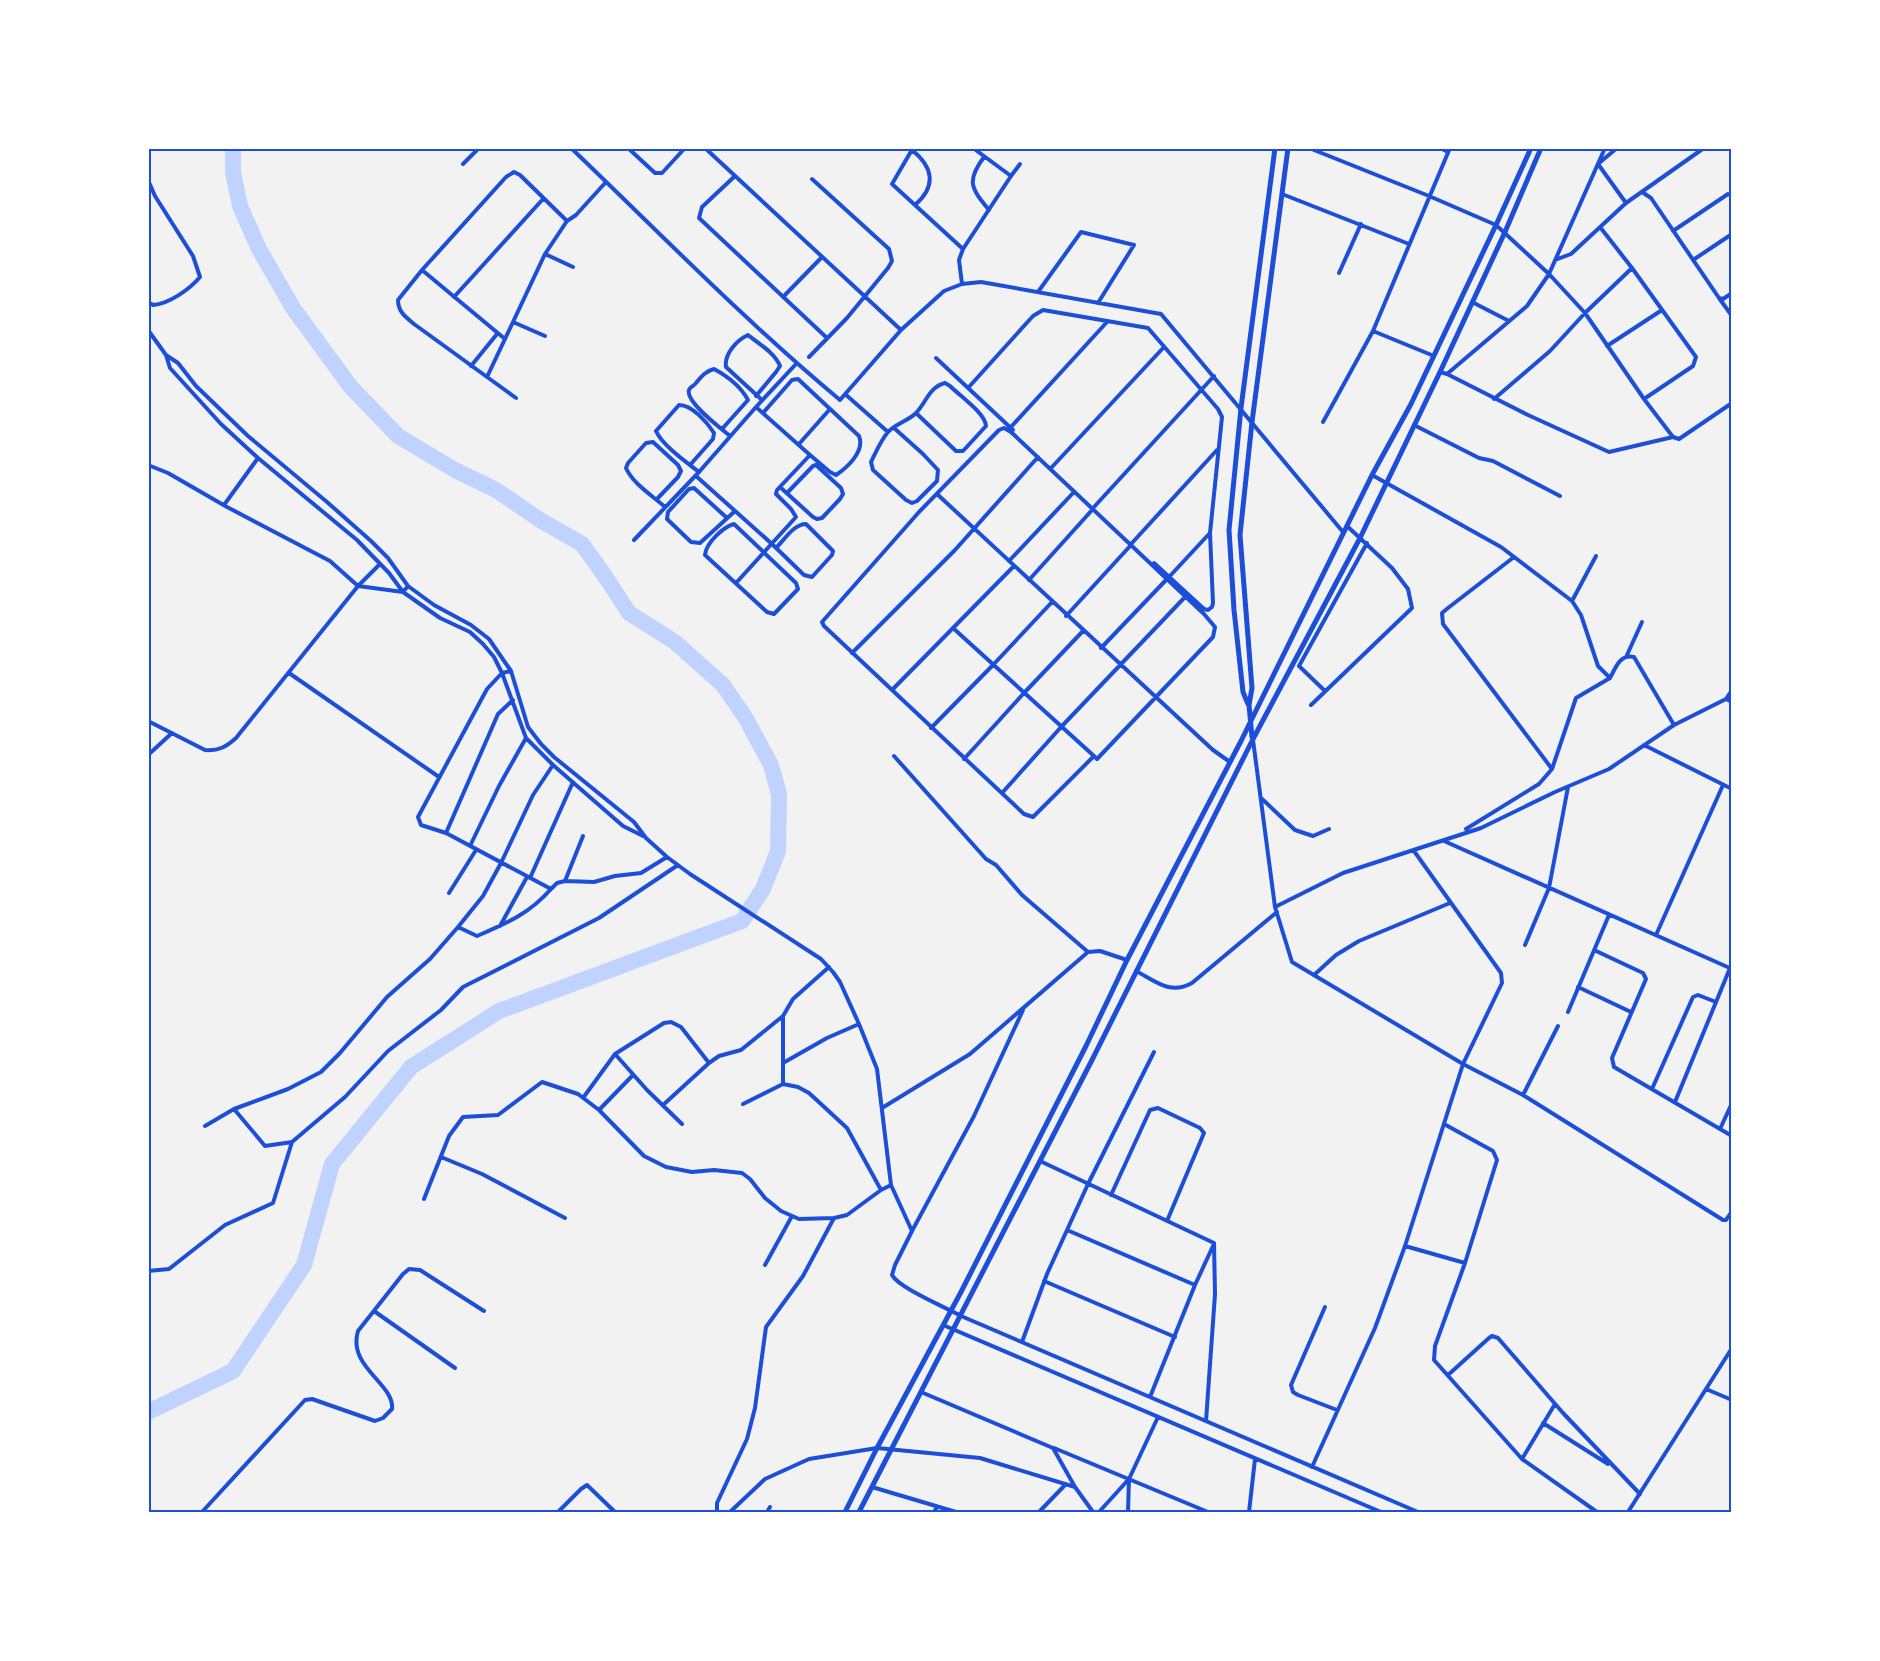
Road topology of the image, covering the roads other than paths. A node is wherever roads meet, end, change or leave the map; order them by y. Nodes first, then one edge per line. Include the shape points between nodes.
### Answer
1 (479, 148) edge
2 (571, 148) edge
3 (628, 148) edge
4 (685, 148) edge
5 (705, 148) edge
6 (973, 148) edge
7 (1275, 148) edge
8 (1288, 148) edge
9 (1309, 148) edge
10 (1440, 148) edge
11 (1531, 148) edge
12 (1541, 148) edge
13 (1605, 148) edge
14 (1617, 148) edge
15 (1704, 148) edge
16 (912, 149) edge
17 (1449, 150) edge
18 (984, 157) junction
19 (463, 164) dead end
20 (1020, 164) dead end
21 (1598, 165) junction
22 (735, 176) junction
23 (1011, 176) junction
24 (812, 179) dead end
25 (148, 180) edge
26 (606, 182) junction
27 (1642, 192) junction
28 (1282, 194) junction
29 (1731, 195) edge
30 (1429, 196) junction
31 (543, 199) junction
32 (1626, 203) junction
33 (915, 205) junction
34 (989, 210) junction
35 (567, 221) junction
36 (1361, 224) junction
37 (1496, 225) junction
38 (1600, 227) junction
39 (1673, 231) junction
40 (1505, 232) junction
41 (1731, 234) edge
42 (1409, 244) junction
43 (963, 249) junction
44 (545, 254) junction
45 (822, 257) junction
46 (1555, 260) junction
47 (1693, 260) junction
48 (573, 267) dead end
49 (1632, 268) junction
50 (422, 270) junction
51 (1339, 273) dead end
52 (1549, 274) junction
53 (962, 284) junction
54 (1038, 292) junction
55 (1731, 293) edge
56 (864, 296) junction
57 (454, 297) junction
58 (783, 297) junction
59 (1719, 298) junction
60 (148, 302) edge
61 (1473, 302) junction
62 (1098, 303) junction
63 (1662, 310) junction
64 (1585, 314) junction
65 (1731, 316) edge
66 (1108, 321) junction
67 (1509, 321) junction
68 (513, 322) junction
69 (148, 330) edge
70 (901, 330) junction
71 (1373, 331) junction
72 (498, 334) junction
73 (545, 336) dead end
74 (826, 338) junction
75 (505, 339) junction
76 (1164, 346) junction
77 (1607, 346) junction
78 (166, 355) junction
79 (1434, 356) junction
80 (809, 357) dead end
81 (936, 358) dead end
82 (796, 364) junction
83 (471, 366) junction
84 (1443, 373) junction
85 (1214, 376) junction
86 (487, 377) junction
87 (968, 388) junction
88 (1201, 390) junction
89 (845, 394) junction
90 (756, 396) junction
91 (516, 398) dead end
92 (1494, 399) junction
93 (1644, 399) junction
94 (762, 400) junction
95 (1731, 404) edge
96 (756, 406) junction
97 (1240, 408) junction
98 (830, 409) junction
99 (763, 413) junction
100 (916, 413) junction
101 (1252, 422) junction
102 (1323, 422) dead end
103 (1414, 425) junction
104 (894, 428) junction
105 (1010, 428) junction
106 (722, 429) junction
107 (888, 432) junction
108 (248, 436) junction
109 (730, 436) junction
110 (1673, 437) junction
111 (242, 443) junction
112 (798, 444) junction
113 (1218, 449) junction
114 (810, 454) junction
115 (258, 458) junction
116 (1038, 458) junction
117 (148, 465) edge
118 (690, 465) junction
119 (1052, 467) junction
120 (697, 474) junction
121 (1372, 475) junction
122 (1386, 483) junction
123 (780, 487) junction
124 (1074, 492) junction
125 (787, 493) junction
126 (937, 494) junction
127 (1560, 496) dead end
128 (657, 499) junction
129 (224, 505) junction
130 (665, 507) junction
131 (1093, 508) junction
132 (735, 511) junction
133 (727, 518) junction
134 (1347, 526) junction
135 (974, 529) junction
136 (1210, 533) junction
137 (1344, 533) junction
138 (1360, 538) junction
139 (634, 540) dead end
140 (1367, 543) junction
141 (772, 544) junction
142 (1131, 544) junction
143 (776, 548) junction
144 (765, 552) junction
145 (1596, 556) dead end
146 (1514, 557) junction
147 (1009, 561) junction
148 (380, 564) junction
149 (1014, 566) junction
150 (1168, 578) junction
151 (1029, 580) junction
152 (736, 583) junction
153 (358, 586) junction
154 (408, 586) junction
155 (403, 592) junction
156 (1186, 596) junction
157 (1572, 601) junction
158 (1052, 602) junction
159 (1066, 615) junction
160 (1642, 622) dead end
161 (953, 628) junction
162 (1083, 631) junction
163 (1101, 648) junction
164 (852, 654) junction
165 (1627, 656) junction
166 (993, 665) junction
167 (1121, 666) junction
168 (511, 671) junction
169 (289, 673) junction
170 (502, 673) junction
171 (1610, 678) junction
172 (892, 690) junction
173 (1731, 690) edge
174 (1325, 691) junction
175 (1024, 693) junction
176 (1156, 697) junction
177 (1726, 699) junction
178 (513, 700) junction
179 (1731, 702) edge
180 (1248, 705) junction
181 (1311, 705) dead end
182 (148, 721) edge
183 (1250, 721) junction
184 (1674, 725) junction
185 (1061, 727) junction
186 (931, 728) junction
187 (172, 733) junction
188 (526, 738) junction
189 (1253, 739) junction
190 (1644, 745) junction
191 (148, 755) edge
192 (894, 756) dead end
193 (1094, 756) junction
194 (964, 759) junction
195 (1230, 762) junction
196 (553, 765) junction
197 (1552, 769) junction
198 (439, 777) junction
199 (573, 782) junction
200 (1723, 784) junction
201 (1568, 787) junction
202 (1731, 789) edge
203 (1002, 794) junction
204 (1261, 797) junction
205 (1329, 829) dead end
206 (1466, 829) dead end
207 (446, 834) junction
208 (583, 836) dead end
209 (646, 838) junction
210 (1444, 841) junction
211 (470, 846) junction
212 (476, 850) junction
213 (1414, 851) junction
214 (667, 857) junction
215 (501, 863) junction
216 (678, 865) junction
217 (529, 877) junction
218 (565, 881) junction
219 (1548, 888) junction
220 (551, 889) junction
221 (449, 893) dead end
222 (1450, 903) junction
223 (1275, 907) junction
224 (1277, 912) junction
225 (1609, 915) junction
226 (500, 926) junction
227 (458, 927) junction
228 (1656, 936) junction
229 (1526, 945) dead end
230 (1594, 950) junction
231 (1088, 952) junction
232 (1127, 960) junction
233 (829, 967) junction
234 (1731, 969) edge
235 (1136, 971) junction
236 (1314, 975) junction
237 (1118, 978) junction
238 (1130, 985) junction
239 (1578, 987) junction
240 (1716, 1002) junction
241 (1025, 1006) junction
242 (1568, 1012) dead end
243 (1631, 1012) junction
244 (783, 1016) junction
245 (860, 1024) junction
246 (1558, 1026) dead end
247 (1154, 1052) dead end
248 (615, 1054) junction
249 (709, 1063) junction
250 (783, 1063) junction
251 (1463, 1064) junction
252 (633, 1075) junction
253 (783, 1084) junction
254 (1652, 1089) junction
255 (1523, 1095) junction
256 (583, 1098) junction
257 (1675, 1102) junction
258 (1731, 1103) edge
259 (743, 1104) dead end
260 (663, 1106) junction
261 (882, 1108) junction
262 (234, 1109) junction
263 (599, 1110) junction
264 (682, 1124) dead end
265 (1444, 1124) junction
266 (205, 1126) dead end
267 (1720, 1129) junction
268 (1731, 1136) edge
269 (292, 1142) junction
270 (441, 1157) junction
271 (1040, 1161) junction
272 (1088, 1184) junction
273 (891, 1185) junction
274 (881, 1190) junction
275 (1111, 1195) junction
276 (424, 1199) dead end
277 (1731, 1213) edge
278 (792, 1216) junction
279 (565, 1218) dead end
280 (834, 1218) junction
281 (1167, 1221) junction
282 (1067, 1230) junction
283 (912, 1231) junction
284 (1214, 1242) junction
285 (1405, 1246) junction
286 (1466, 1263) junction
287 (765, 1265) dead end
288 (148, 1271) edge
289 (1044, 1281) junction
290 (1195, 1285) junction
291 (1325, 1307) dead end
292 (951, 1310) junction
293 (374, 1311) junction
294 (484, 1311) dead end
295 (961, 1316) junction
296 (943, 1325) junction
297 (954, 1330) junction
298 (1175, 1337) junction
299 (1022, 1342) junction
300 (1731, 1348) edge
301 (455, 1368) dead end
302 (1448, 1375) junction
303 (1706, 1389) junction
304 (921, 1392) junction
305 (1150, 1397) junction
306 (1731, 1400) edge
307 (1555, 1404) junction
308 (1337, 1410) junction
309 (1158, 1417) junction
310 (1206, 1422) junction
311 (1543, 1423) junction
312 (877, 1448) junction
313 (1053, 1448) junction
314 (892, 1449) junction
315 (1255, 1459) junction
316 (1522, 1459) junction
317 (1312, 1467) junction
318 (1614, 1467) junction
319 (1129, 1479) junction
320 (1066, 1484) junction
321 (872, 1487) junction
322 (1075, 1487) junction
323 (1640, 1494) junction
324 (1189, 1505) junction
325 (770, 1507) dead end
326 (937, 1507) junction
327 (207, 1508) junction
328 (202, 1512) edge
329 (211, 1512) edge
330 (558, 1512) edge
331 (615, 1512) edge
332 (717, 1512) edge
333 (730, 1512) edge
334 (767, 1512) edge
335 (845, 1512) edge
336 (859, 1512) edge
337 (934, 1512) edge
338 (956, 1512) edge
339 (1039, 1512) edge
340 (1093, 1512) edge
341 (1099, 1512) edge
342 (1128, 1512) edge
343 (1189, 1512) edge
344 (1208, 1512) edge
345 (1249, 1512) edge
346 (1381, 1512) edge
347 (1419, 1512) edge
348 (1597, 1512) edge
349 (1628, 1512) edge

1 - 19 street
2 - 26 street
3 - 4 street via 655,173 662,173
5 - 22 street
6 - 18 street
7 - 97 street
8 - 28 street
9 - 30 street
10 - 17 street
11 - 37 street
12 - 40 street
13 - 21 street
14 - 21 street
15 - 27 street
16 - 33 street via 926,164 930,181 928,191
16 - 33 street via 892,183
17 - 30 street
18 - 23 street
18 - 34 street via 974,170 973,181 974,191
20 - 23 street
21 - 32 street
21 - 46 street
22 - 45 street
22 - 58 street via 702,207 699,218
23 - 34 street
24 - 56 street via 889,249 892,261
25 - 60 street via 193,256 200,277 160,304
26 - 35 street
26 - 82 street
27 - 32 street
27 - 39 street via 1651,198
28 - 36 street
28 - 101 street
29 - 39 street
30 - 37 street
30 - 42 street
31 - 35 street
31 - 50 street via 514,172
31 - 57 street
32 - 38 street
33 - 43 street
34 - 43 street
35 - 44 street
36 - 42 street
36 - 51 street
37 - 40 street
37 - 79 street
38 - 46 street via 1571,254
38 - 49 street
39 - 47 street
40 - 52 street
40 - 61 street
41 - 47 street
42 - 71 street
43 - 53 street via 958,260
44 - 48 street
44 - 68 street
45 - 56 street
45 - 58 street
46 - 52 street
47 - 59 street
49 - 63 street
49 - 64 street
50 - 57 street
50 - 83 street via 398,300 402,314
52 - 64 street
52 - 67 street via 1527,306
53 - 54 street via 981,282
53 - 70 street via 944,291
54 - 62 street
54 - 62 street via 1081,232 1134,244
55 - 59 street
56 - 70 street
56 - 74 street
57 - 72 street
58 - 74 street
59 - 65 street
61 - 67 street
61 - 84 street
62 - 85 street via 1161,314
63 - 77 street
63 - 93 street via 1696,357 1693,366
64 - 77 street
64 - 92 street via 1550,351
66 - 76 street via 1148,328
66 - 87 street via 1043,310 1033,316
66 - 105 street
67 - 84 street
68 - 73 street
68 - 75 street
69 - 78 street
70 - 89 street
71 - 79 street
71 - 102 street
72 - 75 street
72 - 83 street
74 - 80 street
75 - 86 street
76 - 88 street
76 - 119 street
77 - 93 street
78 - 108 street
78 - 111 street via 170,368
79 - 121 street
81 - 87 street
82 - 89 street via 840,400
82 - 94 street
83 - 86 street
84 - 92 street
84 - 103 street
85 - 88 street
85 - 97 street
86 - 91 street
87 - 105 street
88 - 113 street via 1222,417
88 - 131 street
89 - 107 street
90 - 90 street via 780,366 748,335 730,351 726,367
90 - 94 street
92 - 110 street via 1609,452
93 - 110 street
94 - 96 street
95 - 110 street via 1687,435
96 - 99 street
96 - 109 street
97 - 101 street
97 - 180 street via 1228,530 1243,692
98 - 99 street via 798,379 792,380
98 - 112 street
98 - 114 street via 860,436 860,450 836,475
99 - 112 street
100 - 100 street via 932,389 945,383 980,414 986,426 963,451 956,451
100 - 104 street
101 - 137 street
101 - 180 street via 1240,537 1252,688
103 - 122 street
103 - 127 street
104 - 107 street
104 - 107 street via 938,470 937,481 912,503 873,470 871,462
105 - 119 street
106 - 106 street via 748,400 714,369 689,390 689,398
106 - 109 street
108 - 111 street
108 - 154 street via 371,541
109 - 120 street
111 - 115 street
112 - 114 street
113 - 136 street
113 - 142 street
114 - 123 street
115 - 129 street
115 - 148 street via 357,540
116 - 124 street
116 - 126 street via 1004,428
116 - 135 street
117 - 129 street
118 - 118 street via 714,433 699,416 679,405 656,431
118 - 120 street
119 - 131 street
120 - 130 street
120 - 132 street
121 - 122 street
121 - 134 street
122 - 138 street
122 - 146 street
123 - 125 street
123 - 141 street via 776,494 796,517
124 - 131 street
124 - 147 street
125 - 125 street via 817,519 843,494 816,465
126 - 135 street
126 - 164 street via 824,618 824,626
128 - 128 street via 626,468 650,442 681,471
128 - 130 street
129 - 153 street via 330,561
130 - 139 street
131 - 142 street
131 - 151 street
132 - 133 street
132 - 141 street
133 - 133 street via 700,543 691,542 667,519 668,512 694,488
134 - 137 street
134 - 138 street
135 - 147 street
135 - 164 street
136 - 150 street
136 - 150 street via 1212,608 1204,609
137 - 183 street
138 - 140 street
138 - 189 street
140 - 174 street via 1299,666
140 - 174 street via 1408,589 1412,608
141 - 143 street
141 - 144 street
142 - 150 street
142 - 159 street
143 - 143 street via 803,523 833,551 808,577
144 - 152 street
144 - 152 street via 734,524 710,543 705,555
144 - 152 street via 796,583 795,594 771,614
145 - 157 street
146 - 157 street
146 - 197 street via 1448,608 1443,613 1443,624
147 - 149 street
148 - 153 street
148 - 155 street
149 - 151 street
149 - 161 street
150 - 156 street
150 - 163 street
151 - 158 street
153 - 155 street
153 - 169 street
154 - 155 street
154 - 168 street via 489,639
155 - 170 street via 440,618 470,632 495,657
156 - 167 street
156 - 176 street via 1215,627 1213,637
157 - 171 street via 1581,615 1598,666
158 - 159 street
158 - 166 street
159 - 162 street
160 - 165 street
161 - 166 street
161 - 172 street
162 - 163 street
162 - 175 street
163 - 167 street
164 - 172 street
165 - 171 street
165 - 184 street via 1634,657
166 - 175 street
166 - 186 street
167 - 176 street
167 - 185 street
168 - 170 street
168 - 209 street via 528,727 541,744 634,822
169 - 187 street via 227,747 205,750
169 - 198 street
170 - 178 street
170 - 198 street via 487,689
171 - 197 street via 1576,699
172 - 186 street
173 - 177 street
174 - 181 street
175 - 185 street
175 - 194 street
176 - 193 street via 1097,759
176 - 195 street
177 - 179 street
177 - 184 street
178 - 188 street
178 - 207 street via 498,714
180 - 183 street
182 - 187 street
183 - 189 street
183 - 195 street
184 - 190 street
185 - 193 street
185 - 203 street
186 - 194 street
187 - 191 street
188 - 196 street
188 - 211 street
189 - 204 street
189 - 235 street
190 - 200 street
190 - 201 street via 1609,769
192 - 231 street via 986,860
193 - 203 street via 1034,817 1024,814
194 - 203 street
195 - 232 street
196 - 199 street
196 - 215 street via 533,795
197 - 206 street via 1539,784
198 - 207 street via 418,821
199 - 209 street via 623,826
199 - 217 street
200 - 202 street
200 - 228 street
201 - 210 street
201 - 219 street
204 - 205 street via 1295,830 1313,836
204 - 223 street
207 - 211 street
208 - 218 street
209 - 214 street
210 - 213 street
210 - 219 street
211 - 212 street
212 - 215 street
212 - 221 street
213 - 222 street
213 - 223 street via 1343,873
214 - 216 street
214 - 218 street via 641,873 594,882
215 - 217 street
215 - 227 street via 483,896
216 - 233 street
216 - 269 street via 599,918 463,987
217 - 220 street
217 - 226 street
218 - 220 street
219 - 225 street
219 - 229 street
220 - 226 street via 538,903
222 - 236 street via 1359,941
222 - 251 street via 1502,978
223 - 224 street
224 - 235 street via 1181,989 1169,988
224 - 236 street via 1292,962
225 - 228 street
225 - 230 street
226 - 227 street via 477,936
227 - 262 street via 430,959 387,997 321,1072
228 - 234 street
230 - 239 street
230 - 243 street via 1645,976
231 - 232 street via 1100,951
231 - 241 street
232 - 237 street
233 - 244 street via 793,999
233 - 245 street
234 - 240 street
235 - 238 street
236 - 251 street
237 - 238 street
237 - 292 street
238 - 271 street
239 - 242 street
239 - 243 street
240 - 254 street via 1698,995 1693,998
240 - 257 street
241 - 261 street via 970,1054
241 - 283 street via 974,1116
243 - 254 street via 1612,1063
244 - 249 street via 741,1050
244 - 250 street
245 - 250 street
245 - 261 street via 877,1069
246 - 255 street
247 - 272 street
248 - 249 street via 671,1022 681,1027
248 - 252 street
248 - 256 street
249 - 260 street
250 - 253 street
251 - 255 street
251 - 265 street
252 - 260 street
252 - 263 street
253 - 259 street
253 - 274 street via 809,1093 846,1128
254 - 257 street
255 - 277 street via 1723,1220
256 - 263 street
256 - 270 street via 542,1082 498,1115 463,1117 449,1136
257 - 267 street
258 - 267 street
260 - 264 street
261 - 273 street
262 - 266 street
262 - 269 street via 265,1146
263 - 278 street via 644,1156 666,1167 692,1172 742,1173 765,1198
265 - 285 street
265 - 286 street via 1493,1151 1497,1160
267 - 268 street
269 - 288 street via 273,1203 225,1225 169,1269
270 - 276 street
270 - 279 street
271 - 272 street
271 - 295 street
272 - 275 street
272 - 282 street
273 - 274 street
273 - 283 street
274 - 280 street via 847,1215
275 - 281 street
275 - 281 street via 1150,1110 1158,1107 1204,1133
278 - 280 street
278 - 287 street
280 - 332 street via 803,1276 766,1327 755,1408 747,1438 717,1503
281 - 284 street
282 - 289 street
282 - 290 street
283 - 292 street via 892,1275 904,1286
284 - 290 street
284 - 310 street via 1215,1294
285 - 286 street
285 - 308 street via 1375,1328
286 - 302 street via 1435,1346 1434,1360
289 - 298 street
289 - 299 street
290 - 298 street
291 - 308 street via 1291,1385 1298,1395
292 - 295 street
292 - 296 street
293 - 294 street via 403,1274 415,1268
293 - 301 street
293 - 327 street via 358,1331 356,1349 391,1399 392,1409 375,1421 305,1400
295 - 297 street
295 - 299 street
296 - 297 street
296 - 312 street
297 - 304 street
297 - 309 street
298 - 305 street
299 - 305 street
300 - 303 street
302 - 307 street via 1495,1336
302 - 316 street
303 - 306 street
303 - 323 street
304 - 313 street
304 - 314 street
305 - 310 street
307 - 311 street
307 - 318 street
308 - 317 street
309 - 315 street
309 - 319 street
310 - 317 street
311 - 316 street
311 - 318 street
312 - 314 street
312 - 333 street via 809,1459 765,1479
312 - 335 street
313 - 319 street
313 - 322 street
314 - 320 street via 980,1458
314 - 321 street
315 - 345 street
315 - 346 street
316 - 348 street
317 - 347 street
318 - 323 street
319 - 324 street
319 - 341 street
319 - 342 street
320 - 322 street
320 - 339 street
321 - 326 street
321 - 336 street
322 - 340 street
323 - 349 street
324 - 343 street
324 - 344 street
325 - 334 street
326 - 337 street
326 - 338 street
327 - 328 street
327 - 329 street
330 - 331 street via 587,1485

